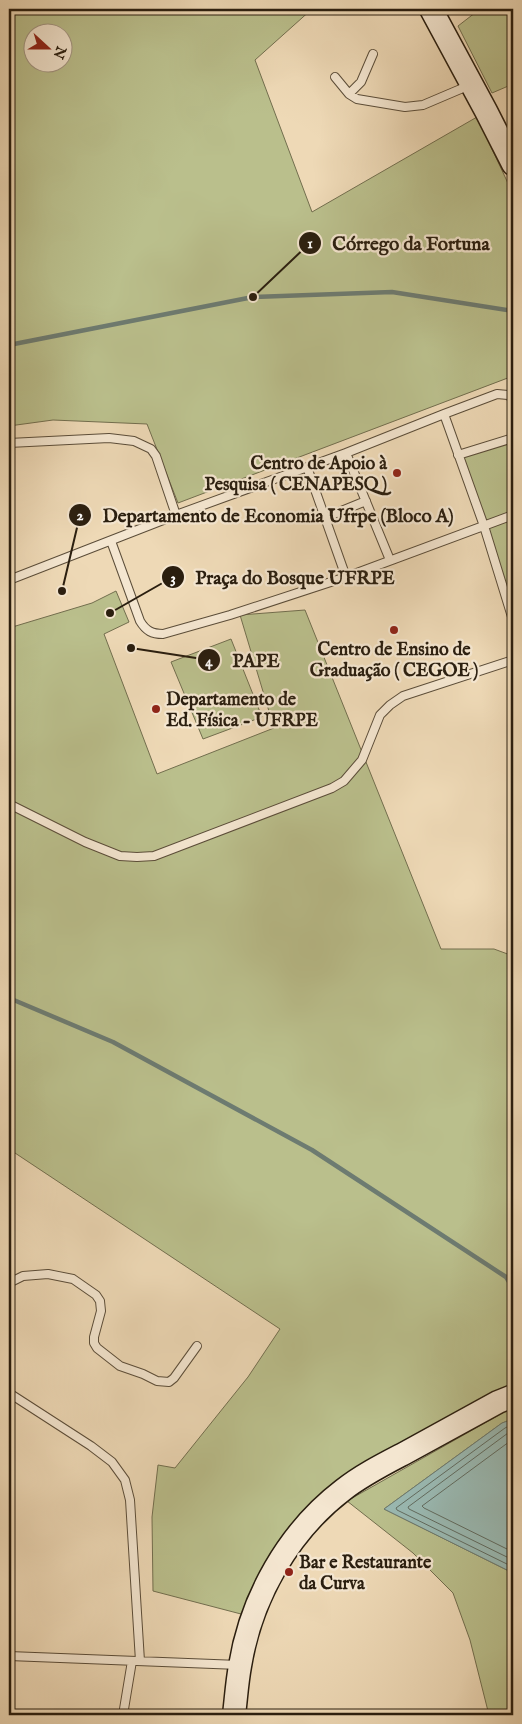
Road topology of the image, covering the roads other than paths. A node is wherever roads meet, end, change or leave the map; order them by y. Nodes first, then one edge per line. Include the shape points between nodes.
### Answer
1 (431, 9) edge
2 (373, 54) dead end
3 (335, 76) dead end
4 (472, 84) junction
5 (349, 94) junction
6 (513, 164) edge
7 (513, 399) edge
8 (444, 414) junction
9 (513, 438) edge
10 (9, 443) edge
11 (346, 453) junction
12 (458, 455) junction
13 (307, 467) junction
14 (366, 501) junction
15 (176, 515) junction
16 (513, 515) edge
17 (324, 518) junction
18 (484, 526) junction
19 (111, 541) junction
20 (390, 560) junction
21 (346, 578) junction
22 (9, 580) edge
23 (513, 620) edge
24 (513, 660) edge
25 (9, 804) edge
26 (9, 1283) edge
27 (197, 1346) dead end
28 (9, 1393) edge
29 (513, 1396) edge
30 (9, 1656) edge
31 (136, 1661) junction
32 (240, 1665) junction
33 (123, 1715) edge
34 (234, 1715) edge

1 - 4 main road
2 - 5 lane via 361,82
3 - 5 lane
4 - 5 lane via 423,105 405,107 357,100
4 - 6 main road
7 - 8 lane via 497,394
8 - 11 lane
8 - 12 lane
9 - 12 lane
10 - 15 lane via 109,438 134,441 156,456
11 - 13 lane
11 - 14 lane
12 - 18 lane
13 - 15 lane
13 - 17 lane
14 - 17 lane
14 - 20 lane
15 - 19 lane
16 - 18 lane
17 - 21 lane
18 - 20 lane
18 - 23 lane
19 - 21 lane via 140,621 155,634 230,615
19 - 22 lane
20 - 21 lane
24 - 25 lane via 403,696 390,705 380,715 362,760 344,781 332,788 154,856 120,856
26 - 27 lane via 23,1276 48,1274 73,1279 100,1301 94,1337 97,1348 120,1366 157,1381 169,1382 174,1378
28 - 31 lane via 91,1446 112,1462 125,1480 130,1500
29 - 32 main road via 373,1470 342,1490 309,1521 288,1547 265,1587
30 - 31 lane
31 - 32 lane
31 - 33 lane
32 - 34 main road

